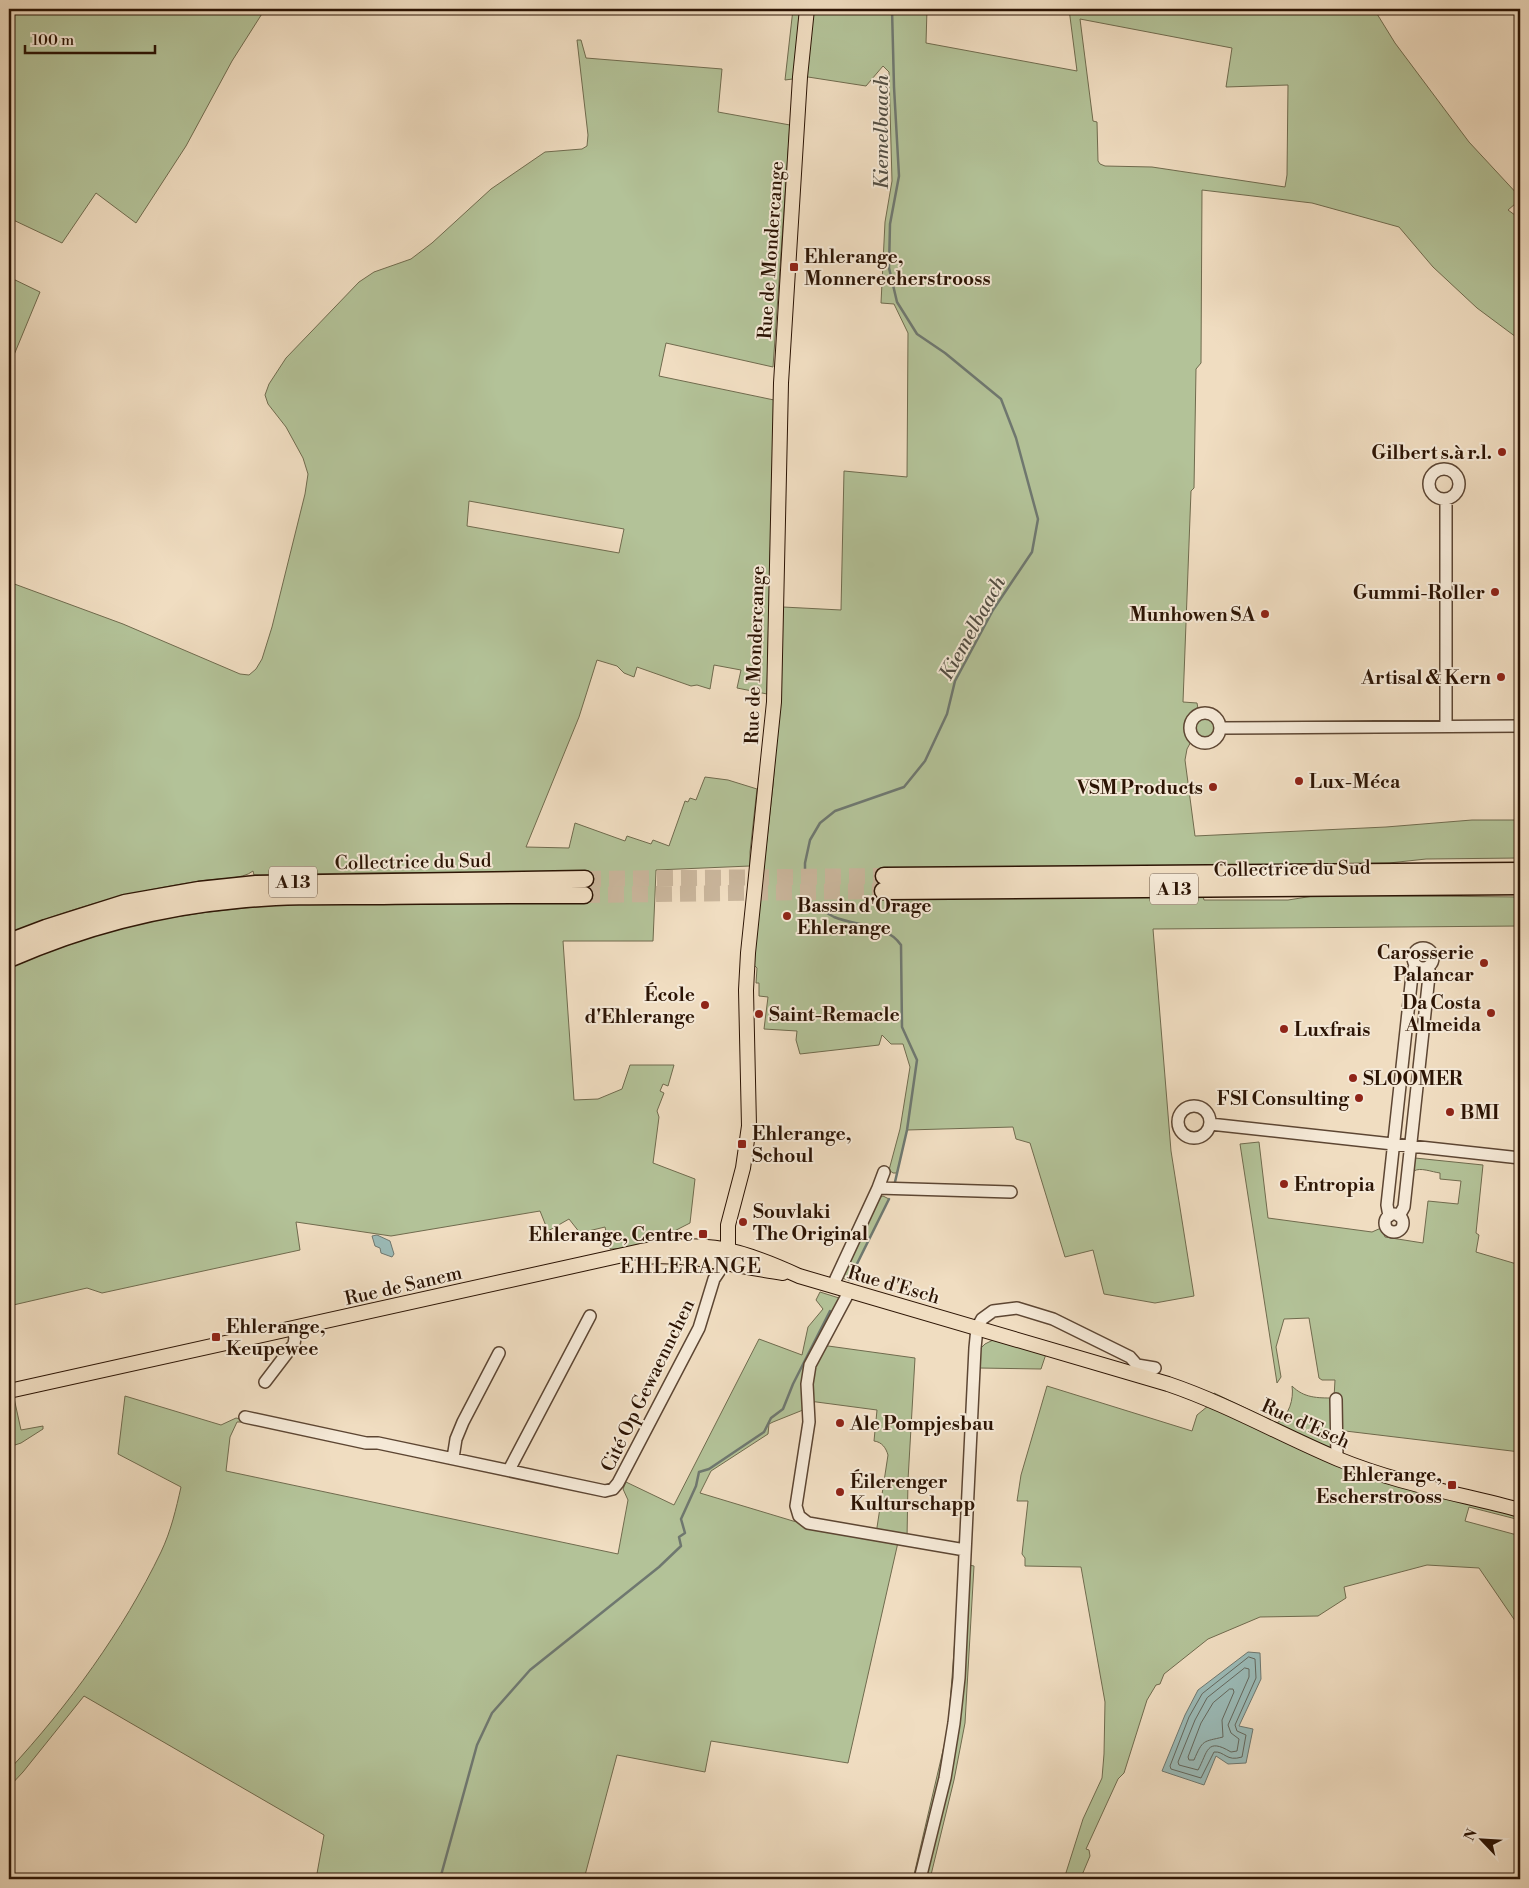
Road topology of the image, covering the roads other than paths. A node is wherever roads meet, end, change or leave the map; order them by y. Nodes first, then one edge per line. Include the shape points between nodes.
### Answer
1 (807, 9) edge
2 (1446, 499) dead end
3 (1446, 726) junction
4 (1520, 726) edge
5 (1221, 728) dead end
6 (1520, 871) edge
7 (1520, 886) edge
8 (9, 942) edge
9 (9, 959) edge
10 (1415, 965) junction
11 (1429, 966) junction
12 (1210, 1124) dead end
13 (1394, 1144) junction
14 (1410, 1146) junction
15 (1520, 1158) edge
16 (884, 1172) dead end
17 (878, 1188) junction
18 (1012, 1192) dead end
19 (721, 1248) junction
20 (600, 1260) junction
21 (718, 1263) junction
22 (799, 1276) junction
23 (832, 1285) junction
24 (850, 1290) junction
25 (590, 1316) dead end
26 (293, 1328) junction
27 (977, 1328) junction
28 (500, 1353) dead end
29 (1155, 1368) dead end
30 (1138, 1370) junction
31 (265, 1382) dead end
32 (9, 1391) edge
33 (1336, 1399) dead end
34 (261, 1408) dead end
35 (245, 1417) dead end
36 (258, 1420) junction
37 (454, 1458) junction
38 (1337, 1459) junction
39 (509, 1470) junction
40 (1520, 1510) edge
41 (965, 1550) junction
42 (920, 1879) edge

1 - 19 main road, Rue de Mondercange via 781,383 774,702 748,953 749,1126 743,1168
2 - 3 street
3 - 4 street
3 - 5 street
6 - 7 highway, Collectrice du Sud / A 13 via 883,884
8 - 9 highway, Collectrice du Sud / A 13 via 125,903 256,884 585,887 233,900 115,922
10 - 11 street via 1420,968
10 - 11 street via 1413,955 1424,948 1433,957
10 - 13 street
11 - 14 street
12 - 13 street
13 - 14 street
13 - 14 street via 1387,1205 1394,1216 1404,1208
14 - 15 street
16 - 17 street
17 - 18 street
17 - 23 street
19 - 20 main road, Rue de Sanem via 670,1246
19 - 21 main road, Rue de Mondercange
19 - 22 main road, Rue d'Esch via 763,1259
20 - 21 main road, Rue de Sanem via 650,1256
20 - 26 main road, Rue de Sanem
21 - 22 main road, Rue d'Esch
21 - 39 street, Cité Op Gewaennchen via 699,1328 613,1489
22 - 23 main road, Rue d'Esch
23 - 24 main road, Rue d'Esch
24 - 27 main road, Rue d'Esch
24 - 41 street via 810,1365 807,1384 809,1422 796,1506 799,1516 808,1523
25 - 39 street
26 - 31 street via 294,1344
26 - 32 main road, Rue de Sanem
27 - 30 main road, Rue d'Esch
27 - 30 street, Rue d'Esch via 993,1310 1017,1308 1053,1319 1130,1358
27 - 41 street
28 - 37 street via 463,1422 456,1439
29 - 30 street, Rue d'Esch
30 - 38 main road, Rue d'Esch via 1211,1399
33 - 38 street
34 - 36 street
35 - 36 street, Cité Op Gewaennchen
36 - 37 street, Cité Op Gewaennchen
37 - 39 street, Cité Op Gewaennchen
38 - 40 main road, Rue d'Esch via 1374,1472
41 - 42 street via 954,1723 945,1778

